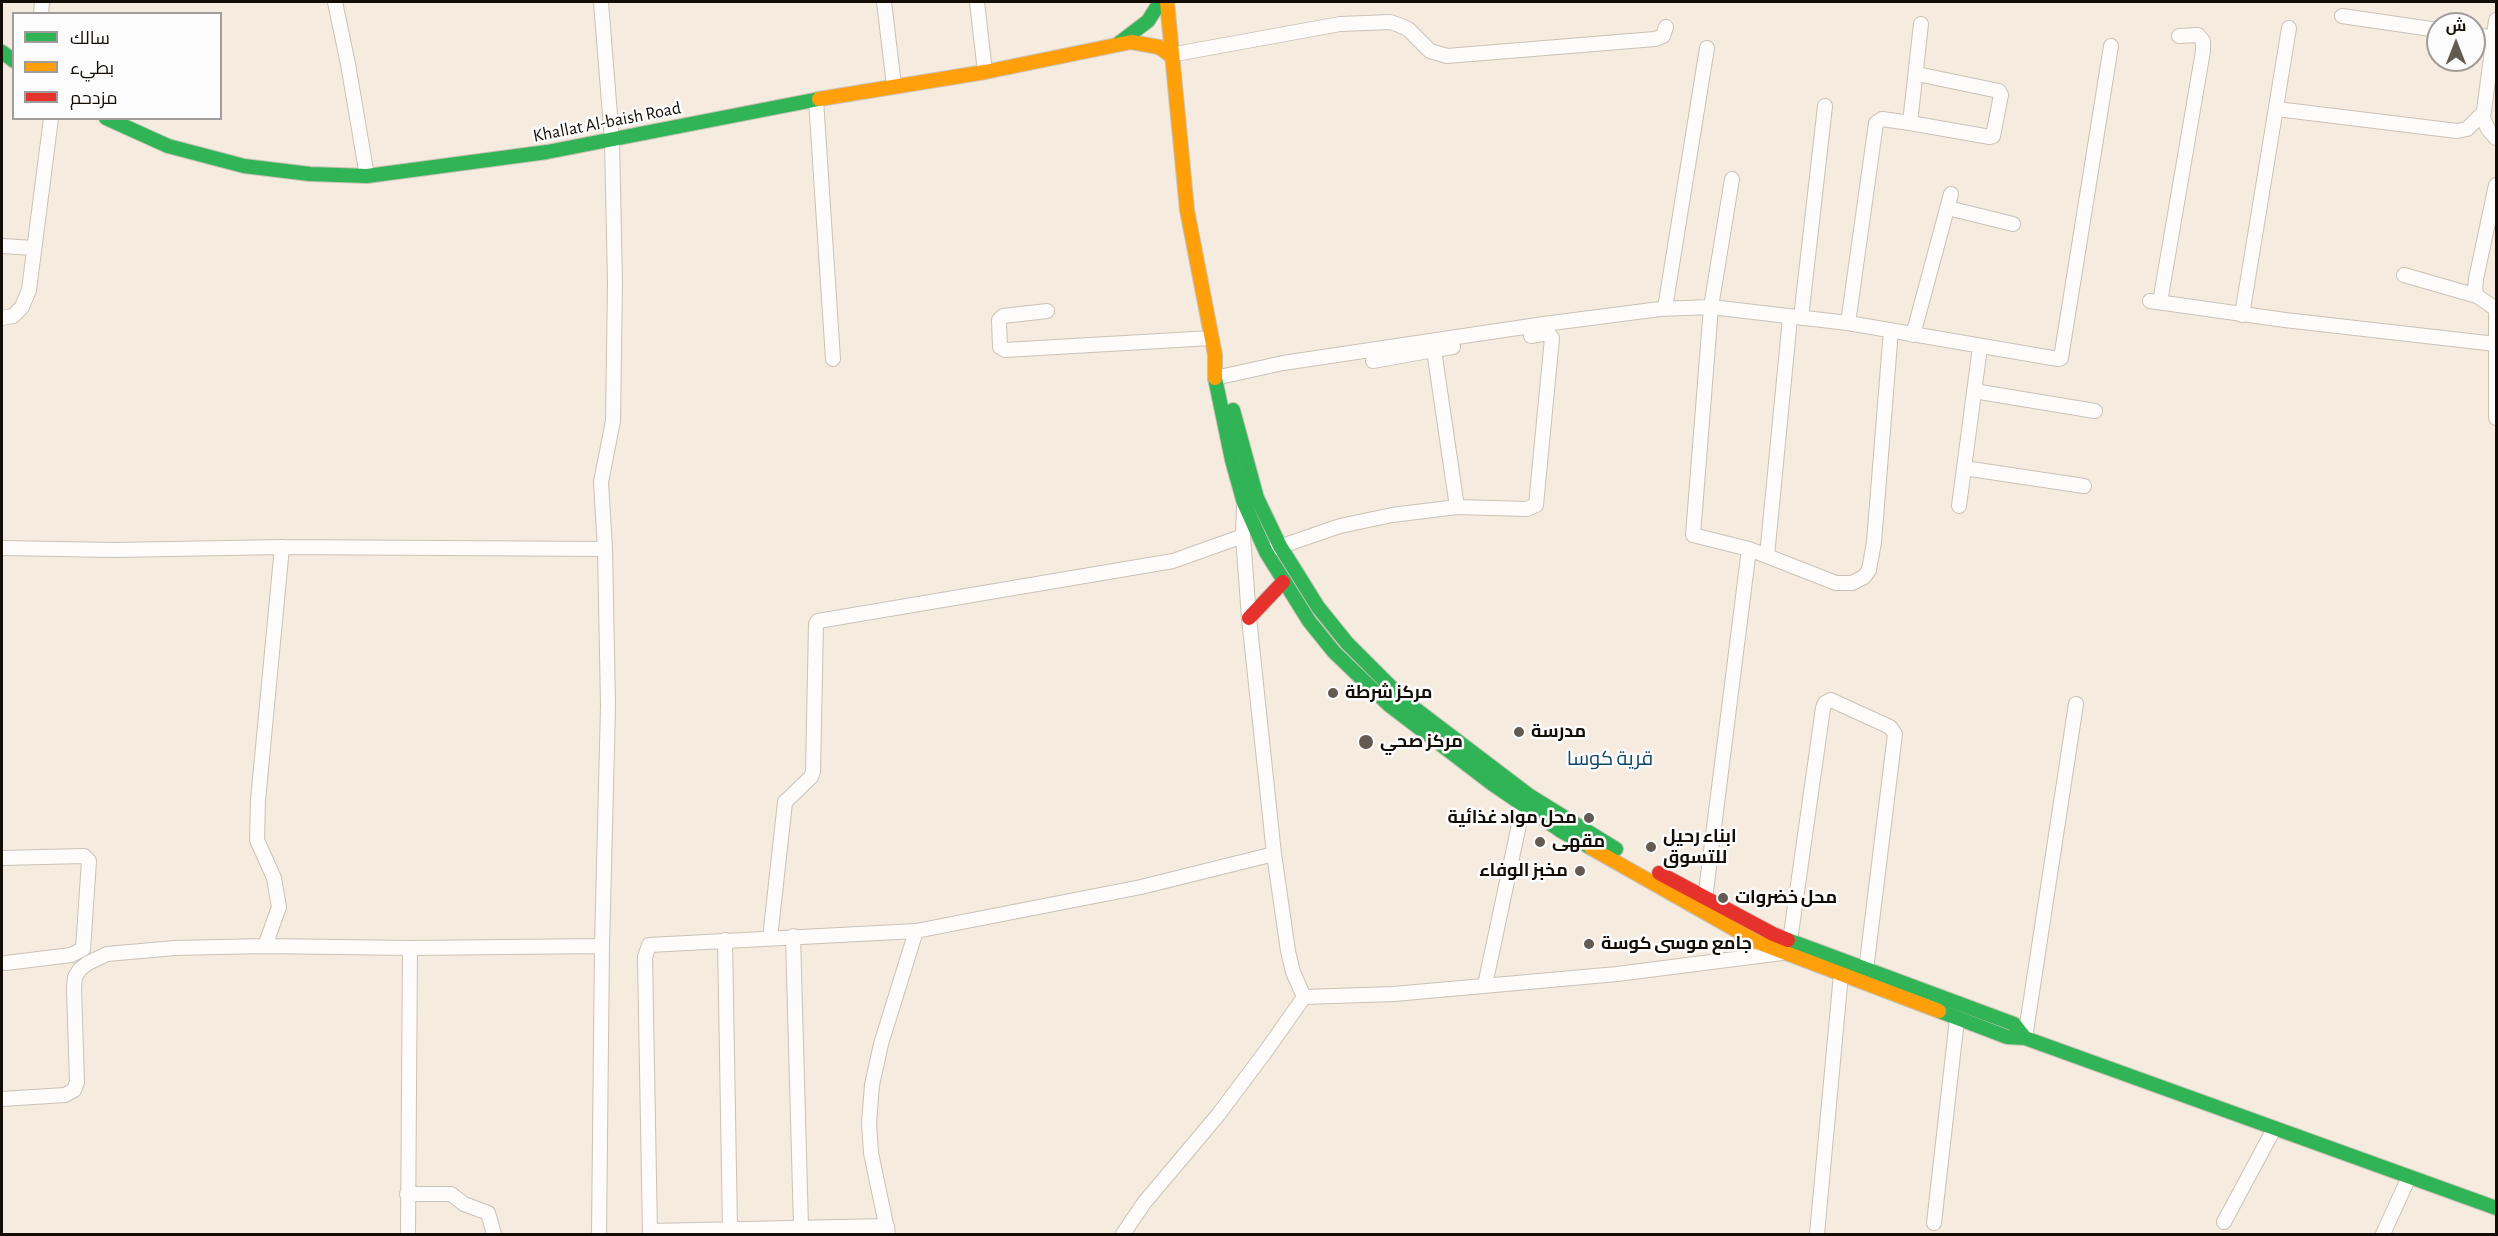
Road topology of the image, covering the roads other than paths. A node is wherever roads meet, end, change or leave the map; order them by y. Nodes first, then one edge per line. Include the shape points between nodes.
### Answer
1 (335, 2) edge
2 (601, 2) edge
3 (884, 2) edge
4 (977, 2) edge
5 (1160, 2) edge
6 (1167, 2) edge
7 (2342, 16) dead end
8 (2496, 20) edge
9 (1921, 24) dead end
10 (1666, 27) dead end
11 (2289, 28) dead end
12 (2426, 28) edge
13 (2180, 36) dead end
14 (2495, 38) edge
15 (1118, 44) junction
16 (2111, 45) dead end
17 (1707, 48) dead end
18 (1170, 55) junction
19 (985, 72) junction
20 (1917, 74) junction
21 (894, 85) junction
22 (816, 100) junction
23 (1826, 106) dead end
24 (2277, 109) junction
25 (2483, 113) junction
26 (51, 120) edge
27 (110, 120) edge
28 (1910, 123) junction
29 (2496, 138) edge
30 (612, 140) junction
31 (367, 176) junction
32 (1732, 179) dead end
33 (2496, 185) edge
34 (2013, 224) dead end
35 (2, 246) edge
36 (34, 248) junction
37 (2404, 275) dead end
38 (2477, 296) junction
39 (1711, 307) junction
40 (1665, 308) junction
41 (2496, 309) edge
42 (1047, 311) dead end
43 (2242, 315) junction
44 (2, 318) edge
45 (1796, 318) junction
46 (1848, 323) junction
47 (1891, 330) junction
48 (1913, 335) junction
49 (1211, 338) junction
50 (2495, 343) edge
51 (1980, 347) junction
52 (1434, 350) junction
53 (833, 359) dead end
54 (1373, 361) dead end
55 (1220, 377) junction
56 (1974, 391) junction
57 (2095, 411) dead end
58 (2496, 418) edge
59 (1964, 468) junction
60 (2084, 486) dead end
61 (1244, 503) junction
62 (1959, 506) dead end
63 (1456, 507) junction
64 (1243, 536) junction
65 (1280, 546) junction
66 (282, 547) junction
67 (2, 548) edge
68 (605, 549) junction
69 (1749, 549) junction
70 (1266, 552) junction
71 (1767, 556) junction
72 (1283, 582) junction
73 (1249, 618) junction
74 (1366, 663) junction
75 (1356, 674) junction
76 (2076, 704) dead end
77 (1464, 755) junction
78 (1495, 778) junction
79 (1523, 806) junction
80 (1274, 854) junction
81 (2, 858) edge
82 (1705, 899) junction
83 (915, 931) junction
84 (1759, 935) junction
85 (793, 936) junction
86 (770, 938) junction
87 (725, 940) junction
88 (265, 946) junction
89 (602, 946) junction
90 (1786, 947) junction
91 (410, 948) junction
92 (6, 963) dead end
93 (1866, 969) junction
94 (1841, 974) junction
95 (1485, 985) junction
96 (1304, 997) junction
97 (1958, 1019) junction
98 (2025, 1038) junction
99 (2, 1099) edge
100 (2274, 1129) junction
101 (2409, 1177) junction
102 (407, 1194) junction
103 (2496, 1208) edge
104 (2224, 1222) dead end
105 (1934, 1223) dead end
106 (801, 1227) junction
107 (730, 1229) junction
108 (888, 1230) edge
109 (650, 1233) edge
110 (408, 1234) edge
111 (494, 1234) edge
112 (599, 1234) edge
113 (1122, 1234) edge
114 (1818, 1234) edge
115 (2383, 1234) edge

1 - 31 street
2 - 30 street
3 - 21 street
4 - 19 street
5 - 15 street via 1148,21
6 - 18 street
7 - 12 street
8 - 14 street
9 - 20 street
10 - 18 street via 1663,36 1655,39 1447,56 1430,51 1408,29 1390,22 1340,24
11 - 24 street
13 - 43 street via 2198,35 2203,51 2155,302
14 - 25 street
15 - 18 street via 1146,43
15 - 19 street, Khallat Al-baish Road
16 - 51 street via 2061,358
17 - 40 street
18 - 49 street via 1187,210
19 - 21 street, Khallat Al-baish Road
20 - 28 street
20 - 28 street via 1999,91 2001,95 1990,137
21 - 22 street, Khallat Al-baish Road
22 - 30 street, Khallat Al-baish Road
22 - 53 street
23 - 45 street
24 - 25 street via 2457,131 2467,129
24 - 43 street
25 - 29 street via 2486,126
26 - 36 street
27 - 31 street, Khallat Al-baish Road via 168,146 244,166
28 - 46 street via 1882,119 1876,123
30 - 31 street, Khallat Al-baish Road via 483,162
30 - 68 street via 613,421 601,482
32 - 39 street
33 - 38 street via 2476,279
34 - 48 street via 1949,201
35 - 36 street
36 - 44 street via 29,290 22,308 13,316
37 - 38 street
38 - 41 street
39 - 40 street
39 - 45 street
39 - 69 street via 1692,533
40 - 55 street via 1371,349
41 - 50 street
42 - 49 street via 1004,316 999,320 1000,347 1005,350
43 - 50 street
45 - 46 street
45 - 71 street
46 - 47 street
47 - 48 street
47 - 71 street via 1869,570 1860,581 1836,583
48 - 51 street
49 - 55 street
50 - 58 street
51 - 56 street
52 - 54 street
52 - 63 street
52 - 63 street via 1548,333 1552,338 1536,505 1527,509
55 - 61 street via 1232,460
55 - 65 street via 1257,498
56 - 57 street
56 - 59 street
59 - 60 street
59 - 62 street
61 - 64 street
61 - 70 street
63 - 65 street via 1340,526
64 - 73 street
64 - 86 street via 1173,561 818,621 813,771 785,802
65 - 70 street
65 - 74 street via 1318,607
66 - 67 street
66 - 68 street
66 - 88 street via 256,840 274,878 279,907
68 - 89 street via 608,706
69 - 71 street
69 - 82 street
70 - 72 street
72 - 73 street
72 - 75 street via 1315,628
73 - 80 street
74 - 75 street
74 - 77 street
75 - 77 street via 1389,705
76 - 98 street
77 - 78 street
78 - 79 street
78 - 82 street
79 - 84 street via 1570,836
79 - 95 street
80 - 83 street via 1141,887
80 - 96 street via 1288,951
81 - 92 street via 84,856 89,861 83,949 71,956
82 - 84 street
83 - 85 street
83 - 108 street via 872,1085 871,1153
84 - 90 street
85 - 86 street
85 - 106 street
86 - 87 street
87 - 107 street
87 - 109 street via 652,944 645,952
88 - 91 street
88 - 99 street via 107,954 88,963 75,976 74,1090 65,1095
89 - 91 street
89 - 112 street
90 - 93 street
90 - 93 street via 1823,708 1831,700 1890,727 1895,734
90 - 94 street
90 - 95 street via 1617,974
91 - 102 street
93 - 98 street via 2014,1024
94 - 97 street
94 - 114 street
95 - 96 street
96 - 113 street via 1260,1060
97 - 98 street via 2007,1037
97 - 105 street
98 - 100 street
100 - 101 street
100 - 104 street
101 - 103 street
101 - 115 street
102 - 110 street
102 - 111 street via 451,1194 464,1204 484,1209 489,1213
106 - 107 street
106 - 108 street
107 - 109 street

